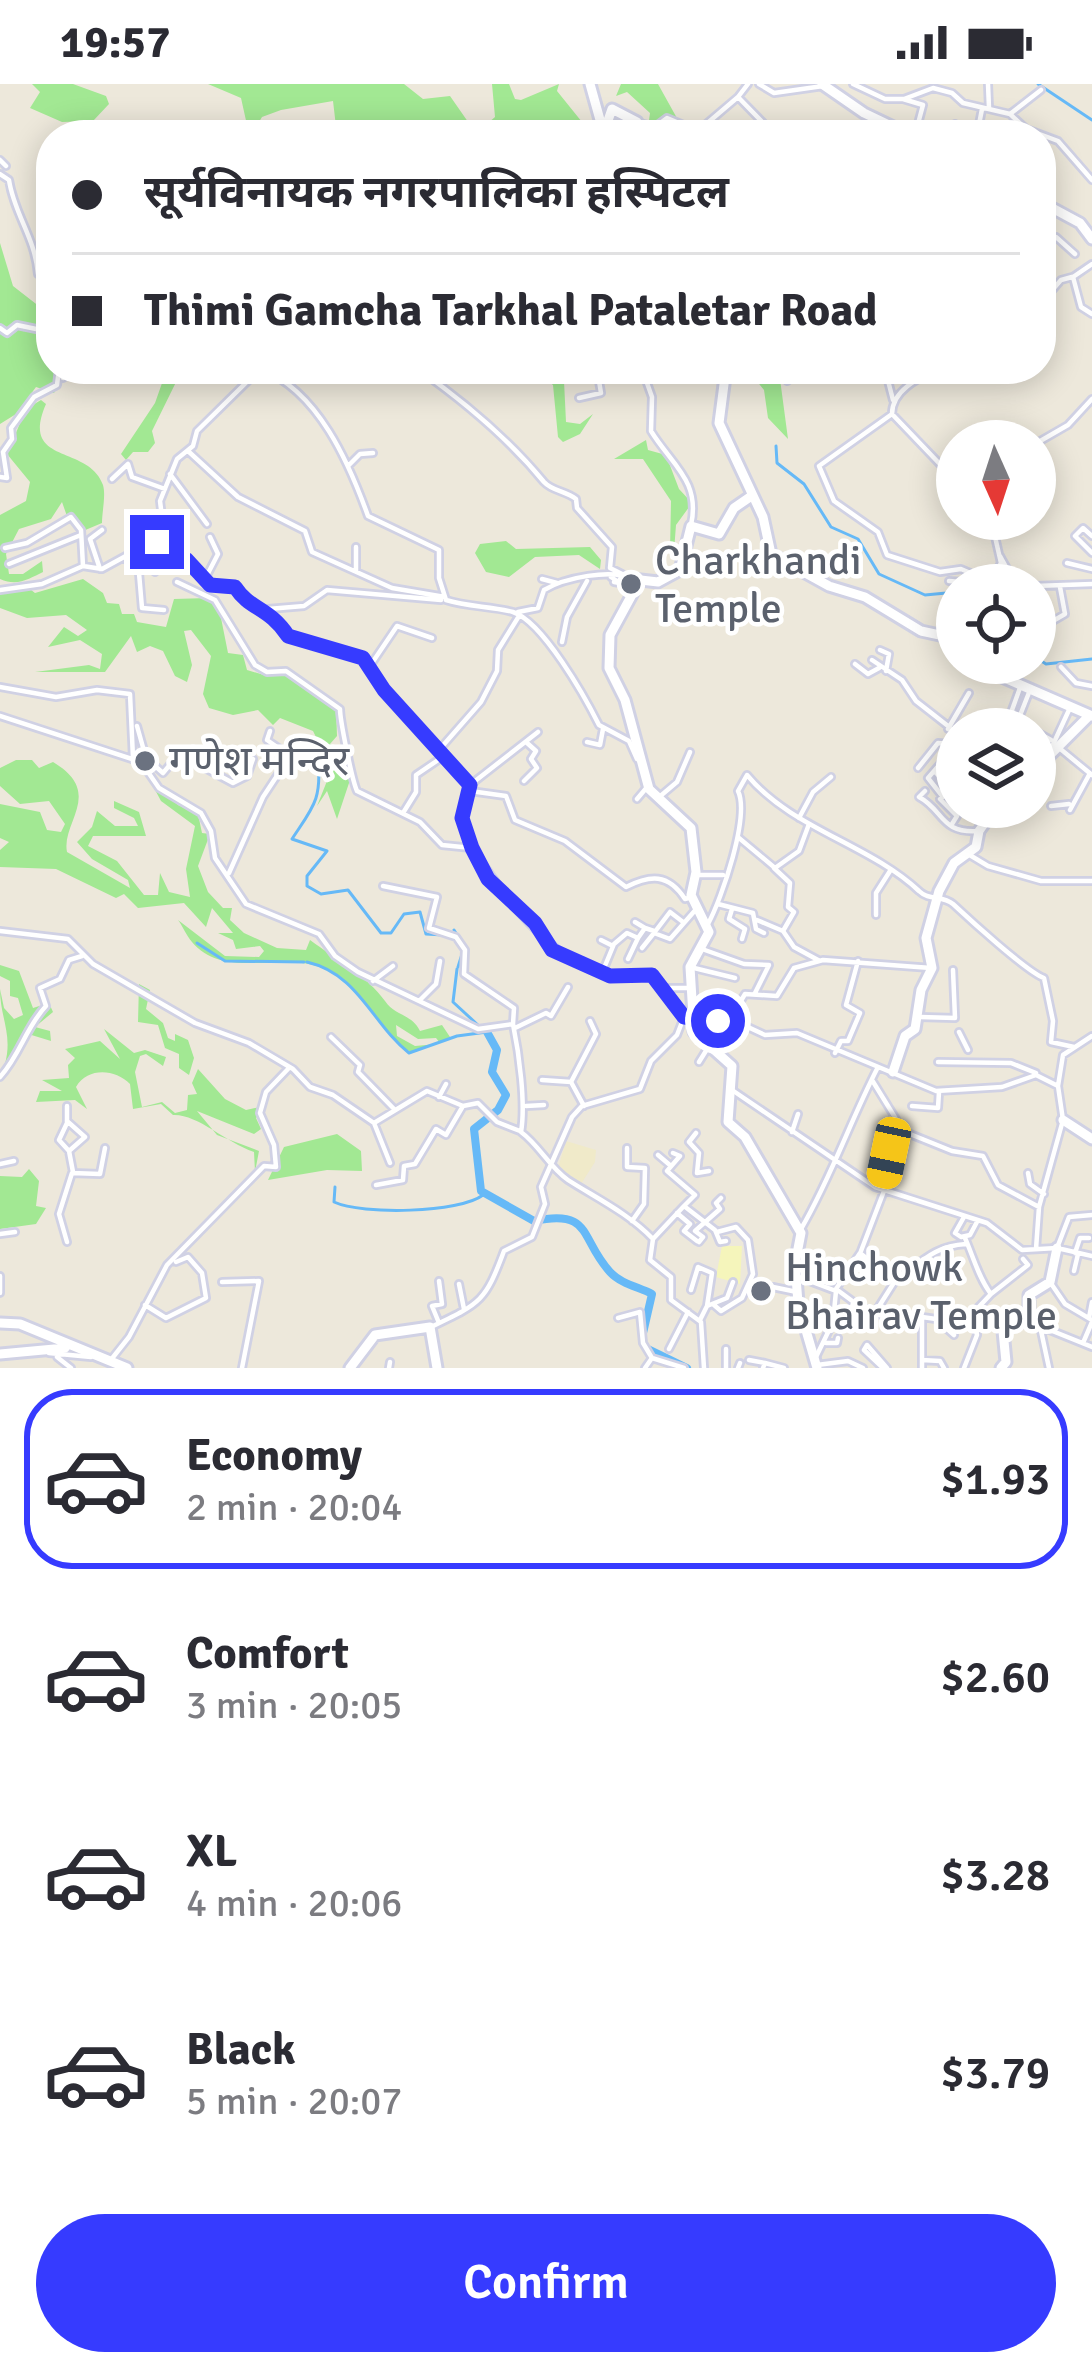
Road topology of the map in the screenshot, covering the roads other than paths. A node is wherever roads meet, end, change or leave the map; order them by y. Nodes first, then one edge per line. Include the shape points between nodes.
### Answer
1 (590, 84) edge
2 (748, 84) edge
3 (759, 84) edge
4 (853, 84) edge
5 (988, 84) edge
6 (823, 85) edge
7 (1041, 89) dead end
8 (738, 97) junction
9 (903, 99) junction
10 (986, 109) junction
11 (1010, 115) junction
12 (600, 120) edge
13 (608, 120) edge
14 (633, 120) edge
15 (711, 120) edge
16 (760, 120) edge
17 (874, 120) edge
18 (916, 120) edge
19 (982, 120) edge
20 (1014, 120) edge
21 (1056, 140) edge
22 (0, 174) edge
23 (1092, 180) edge
24 (1056, 210) edge
25 (1056, 238) edge
26 (1092, 239) edge
27 (1092, 253) edge
28 (1075, 254) dead end
29 (36, 261) edge
30 (1092, 263) edge
31 (1073, 277) junction
32 (1056, 286) edge
33 (1092, 314) edge
34 (0, 328) edge
35 (36, 329) edge
36 (54, 384) edge
37 (249, 384) edge
38 (288, 384) edge
39 (439, 384) edge
40 (599, 384) edge
41 (647, 384) edge
42 (724, 384) edge
43 (889, 384) edge
44 (916, 384) edge
45 (579, 398) dead end
46 (1092, 399) edge
47 (893, 400) junction
48 (892, 414) junction
49 (1056, 432) edge
50 (188, 451) junction
51 (373, 453) dead end
52 (936, 460) edge
53 (348, 466) junction
54 (170, 474) junction
55 (0, 477) edge
56 (112, 479) dead end
57 (766, 486) dead end
58 (165, 489) junction
59 (750, 496) junction
60 (207, 524) dead end
61 (691, 526) junction
62 (102, 530) dead end
63 (81, 535) junction
64 (1092, 536) edge
65 (210, 537) dead end
66 (157, 539) junction
67 (994, 540) edge
68 (142, 546) junction
69 (356, 547) dead end
70 (5, 548) dead end
71 (1092, 553) edge
72 (1000, 556) junction
73 (126, 559) junction
74 (1067, 563) dead end
75 (9, 564) dead end
76 (997, 564) edge
77 (1004, 564) edge
78 (83, 566) junction
79 (100, 569) junction
80 (1091, 570) edge
81 (356, 571) junction
82 (936, 571) edge
83 (155, 572) dead end
84 (606, 576) junction
85 (627, 576) junction
86 (542, 579) dead end
87 (592, 579) junction
88 (204, 581) junction
89 (177, 582) dead end
90 (614, 582) dead end
91 (557, 583) junction
92 (1092, 584) edge
93 (1056, 587) edge
94 (1060, 587) junction
95 (0, 590) edge
96 (446, 598) junction
97 (267, 609) junction
98 (164, 610) dead end
99 (517, 614) junction
100 (1056, 619) edge
101 (1056, 625) edge
102 (936, 636) edge
103 (1058, 636) dead end
104 (432, 638) dead end
105 (562, 642) dead end
106 (880, 650) dead end
107 (872, 660) dead end
108 (855, 664) dead end
109 (370, 666) junction
110 (1061, 668) dead end
111 (882, 670) junction
112 (1018, 684) edge
113 (1092, 686) edge
114 (0, 687) edge
115 (1026, 688) junction
116 (968, 693) dead end
117 (1070, 706) junction
118 (962, 708) edge
119 (1014, 708) edge
120 (1021, 708) edge
121 (1091, 715) edge
122 (0, 716) edge
123 (936, 718) edge
124 (137, 726) dead end
125 (603, 729) junction
126 (270, 731) dead end
127 (538, 732) dead end
128 (1056, 739) edge
129 (526, 742) junction
130 (587, 742) dead end
131 (1056, 744) edge
132 (936, 746) edge
133 (1056, 748) edge
134 (690, 752) dead end
135 (441, 753) junction
136 (133, 758) junction
137 (254, 759) dead end
138 (144, 760) junction
139 (918, 768) dead end
140 (642, 769) junction
141 (935, 771) edge
142 (1091, 774) edge
143 (831, 777) dead end
144 (524, 781) dead end
145 (648, 786) junction
146 (470, 788) junction
147 (936, 790) edge
148 (925, 791) dead end
149 (658, 797) junction
150 (638, 799) dead end
151 (1056, 806) edge
152 (403, 813) junction
153 (799, 818) junction
154 (936, 818) edge
155 (809, 824) junction
156 (966, 828) edge
157 (982, 828) edge
158 (980, 831) junction
159 (740, 838) junction
160 (472, 848) junction
161 (968, 854) junction
162 (774, 868) junction
163 (890, 871) junction
164 (229, 872) junction
165 (695, 875) junction
166 (723, 875) junction
167 (1092, 881) edge
168 (383, 886) dead end
169 (938, 897) junction
170 (761, 901) dead end
171 (695, 902) junction
172 (718, 904) junction
173 (732, 909) junction
174 (876, 915) dead end
175 (755, 917) junction
176 (635, 922) dead end
177 (683, 922) junction
178 (707, 924) junction
179 (645, 928) junction
180 (0, 931) edge
181 (783, 931) junction
182 (655, 932) junction
183 (764, 933) dead end
184 (638, 938) junction
185 (742, 939) dead end
186 (602, 940) dead end
187 (613, 946) junction
188 (642, 948) dead end
189 (702, 949) junction
190 (82, 956) junction
191 (628, 958) dead end
192 (440, 961) dead end
193 (819, 961) junction
194 (858, 961) junction
195 (393, 966) dead end
196 (690, 967) junction
197 (932, 968) junction
198 (952, 970) dead end
199 (602, 973) junction
200 (734, 978) dead end
201 (373, 981) junction
202 (568, 987) dead end
203 (664, 988) junction
204 (688, 988) junction
205 (754, 993) junction
206 (419, 1001) junction
207 (917, 1017) junction
208 (688, 1018) junction
209 (590, 1021) dead end
210 (729, 1021) junction
211 (514, 1026) junction
212 (959, 1032) dead end
213 (1092, 1036) edge
214 (331, 1037) dead end
215 (709, 1046) junction
216 (1074, 1047) junction
217 (968, 1050) dead end
218 (835, 1053) junction
219 (699, 1062) dead end
220 (938, 1062) dead end
221 (290, 1067) junction
222 (878, 1067) junction
223 (551, 1071) dead end
224 (893, 1072) junction
225 (1036, 1073) dead end
226 (0, 1077) edge
227 (872, 1080) junction
228 (571, 1082) junction
229 (446, 1084) dead end
230 (1058, 1086) junction
231 (732, 1090) junction
232 (938, 1091) junction
233 (440, 1097) junction
234 (544, 1105) dead end
235 (67, 1106) dead end
236 (463, 1106) junction
237 (524, 1106) junction
238 (584, 1106) junction
239 (912, 1106) dead end
240 (395, 1110) junction
241 (797, 1114) dead end
242 (1063, 1120) junction
243 (67, 1121) junction
244 (374, 1123) junction
245 (895, 1128) junction
246 (521, 1132) junction
247 (792, 1132) junction
248 (696, 1133) dead end
249 (1092, 1139) edge
250 (105, 1148) dead end
251 (627, 1148) dead end
252 (69, 1151) junction
253 (674, 1153) dead end
254 (658, 1155) dead end
255 (646, 1158) dead end
256 (837, 1160) junction
257 (14, 1161) dead end
258 (390, 1163) dead end
259 (554, 1163) junction
260 (0, 1165) edge
261 (671, 1166) junction
262 (645, 1168) junction
263 (697, 1170) junction
264 (709, 1171) dead end
265 (73, 1172) junction
266 (1028, 1173) dead end
267 (681, 1183) junction
268 (376, 1185) dead end
269 (883, 1190) junction
270 (1044, 1194) junction
271 (721, 1198) dead end
272 (684, 1205) junction
273 (1039, 1207) junction
274 (677, 1213) junction
275 (1092, 1214) edge
276 (965, 1216) junction
277 (978, 1220) junction
278 (632, 1221) junction
279 (703, 1221) junction
280 (800, 1230) junction
281 (15, 1232) dead end
282 (717, 1232) junction
283 (0, 1234) edge
284 (1089, 1238) edge
285 (653, 1239) junction
286 (67, 1241) dead end
287 (726, 1241) dead end
288 (966, 1241) junction
289 (1057, 1248) junction
290 (1036, 1250) junction
291 (860, 1253) junction
292 (1077, 1253) junction
293 (1092, 1256) edge
294 (1022, 1258) dead end
295 (170, 1263) junction
296 (1074, 1271) dead end
297 (0, 1276) edge
298 (797, 1276) junction
299 (440, 1281) dead end
300 (896, 1281) junction
301 (222, 1282) dead end
302 (733, 1282) dead end
303 (1050, 1282) junction
304 (459, 1284) dead end
305 (773, 1287) dead end
306 (692, 1290) dead end
307 (836, 1291) junction
308 (799, 1292) junction
309 (0, 1294) edge
310 (991, 1294) junction
311 (1092, 1302) edge
312 (855, 1303) junction
313 (1029, 1304) junction
314 (145, 1305) junction
315 (711, 1305) junction
316 (464, 1309) junction
317 (689, 1311) junction
318 (876, 1312) junction
319 (894, 1313) dead end
320 (922, 1317) junction
321 (618, 1318) dead end
322 (887, 1318) dead end
323 (1028, 1318) junction
324 (700, 1320) junction
325 (1091, 1320) edge
326 (833, 1322) junction
327 (0, 1323) edge
328 (848, 1323) junction
329 (1041, 1324) junction
330 (435, 1325) junction
331 (863, 1326) dead end
332 (954, 1334) dead end
333 (838, 1338) dead end
334 (50, 1340) junction
335 (857, 1341) dead end
336 (826, 1343) junction
337 (1083, 1343) junction
338 (68, 1347) junction
339 (1092, 1347) edge
340 (669, 1348) dead end
341 (726, 1349) dead end
342 (957, 1349) dead end
343 (49, 1353) junction
344 (967, 1353) junction
345 (0, 1354) edge
346 (652, 1358) junction
347 (104, 1359) junction
348 (748, 1360) dead end
349 (816, 1363) edge
350 (922, 1364) edge
351 (764, 1366) edge
352 (71, 1368) edge
353 (127, 1368) edge
354 (242, 1368) edge
355 (350, 1368) edge
356 (437, 1368) edge
357 (645, 1368) edge
358 (684, 1368) edge
359 (704, 1368) edge
360 (726, 1368) edge
361 (784, 1368) edge
362 (863, 1368) edge
363 (885, 1368) edge
364 (944, 1368) edge
365 (964, 1368) edge
366 (1001, 1368) edge
367 (1049, 1368) edge

1 - 12 street
2 - 8 street
3 - 6 street via 774,92
4 - 9 street
5 - 10 street
6 - 17 street
7 - 11 street
8 - 15 street
8 - 16 street
9 - 10 street via 932,88
9 - 18 street via 922,105
10 - 11 street
10 - 19 street
11 - 20 street
13 - 14 street via 612,109
21 - 23 street
22 - 29 street via 32,234
24 - 26 street
25 - 28 street
27 - 30 street
30 - 31 street
31 - 32 street
31 - 33 street via 1081,307
34 - 35 street
36 - 55 street via 22,410 3,452 8,478
37 - 50 street via 197,431
38 - 53 street via 307,400
39 - 85 street via 482,414 543,481 576,500 607,538 610,568
40 - 45 street via 601,393
41 - 61 street via 652,430 686,472 694,498
42 - 59 street via 719,423
43 - 47 street
44 - 47 street
46 - 49 street
47 - 48 street
48 - 52 street
48 - 82 street via 818,466 834,501 878,532 887,555
50 - 54 street
50 - 81 street via 262,514 305,531 311,552
51 - 53 street
53 - 96 street via 368,516 439,550
54 - 58 street
54 - 60 street
56 - 58 street via 128,464 132,477
57 - 59 street
58 - 66 street
59 - 61 street via 719,534
59 - 102 street via 773,556
61 - 85 street via 680,570 658,582
62 - 79 street via 90,538
63 - 70 street via 66,517
63 - 75 street
63 - 78 street
64 - 71 street via 1082,528 1076,536
65 - 88 street via 218,554
66 - 68 street
66 - 88 street via 161,552 187,560
67 - 72 street
68 - 73 street
68 - 83 street
69 - 81 street
72 - 76 street
72 - 77 street
73 - 79 street
73 - 98 street via 139,573 142,608
74 - 80 street
78 - 79 street
78 - 95 street
81 - 96 street
84 - 85 street
84 - 87 street
84 - 90 street via 620,583
85 - 140 street via 634,591 610,635 609,668
86 - 91 street
87 - 91 street
87 - 105 street via 581,584
88 - 97 street via 235,587
89 - 152 street via 215,600 255,665 286,671 340,709 356,788
91 - 99 street via 544,590 538,608
92 - 94 street
93 - 94 street
94 - 100 street via 1065,614
96 - 97 street via 413,602 327,590 304,606
96 - 99 street
97 - 109 street via 288,636 357,654
99 - 125 street via 535,625
99 - 135 street via 481,702
101 - 103 street
104 - 109 street via 397,626
106 - 111 street via 889,652
107 - 111 street
108 - 111 street via 868,674
109 - 135 street
110 - 113 street
111 - 123 street
112 - 115 street
114 - 136 street via 56,697 130,694
115 - 117 street
115 - 119 street
115 - 120 street
116 - 118 street
117 - 121 street
117 - 128 street
121 - 131 street
122 - 136 street
124 - 138 street
125 - 130 street via 600,745
125 - 140 street via 628,741
126 - 164 street via 269,742 290,756
127 - 129 street
129 - 144 street via 537,768
129 - 146 street
132 - 139 street
133 - 142 street
134 - 149 street via 677,782
135 - 146 street
135 - 152 street via 416,775
136 - 138 street
137 - 138 street via 247,776 231,783 183,754 165,774
138 - 164 street via 159,788 201,813 215,858
140 - 145 street
141 - 147 street via 928,781
142 - 151 street via 1070,807
143 - 153 street
145 - 149 street
145 - 150 street
146 - 160 street via 462,818
146 - 171 street via 506,796 515,820 565,842 626,887 652,876
148 - 154 street via 919,797
149 - 165 street via 690,824
152 - 160 street via 442,845
153 - 155 street
153 - 159 street via 747,775 738,790
155 - 162 street via 799,851
155 - 163 street
156 - 158 street
157 - 158 street
158 - 161 street
159 - 162 street
159 - 166 street
160 - 199 street via 488,879 556,953
161 - 167 street via 1037,880
161 - 169 street via 954,862
162 - 181 street via 790,884 794,911
163 - 169 street
163 - 174 street via 876,893
164 - 201 street via 248,906 320,934 337,958
165 - 166 street
165 - 171 street
166 - 172 street
168 - 211 street via 436,897 429,928 457,937 464,974 514,1008
169 - 197 street via 926,938
169 - 216 street via 1044,978 1051,1042
170 - 175 street
171 - 177 street
171 - 178 street
172 - 173 street
172 - 178 street
173 - 175 street
173 - 185 street via 729,919 746,929
175 - 181 street
175 - 183 street
176 - 179 street
177 - 182 street via 670,939
177 - 182 street via 670,912
178 - 189 street
179 - 182 street
179 - 184 street
180 - 190 street via 68,939
181 - 193 street
182 - 188 street
184 - 187 street via 627,933
184 - 191 street
186 - 187 street
187 - 199 street
189 - 196 street
189 - 205 street via 769,965
190 - 221 street
190 - 226 street via 40,988 46,1006
192 - 206 street via 436,984
193 - 194 street
193 - 205 street via 794,968 777,996
194 - 197 street
194 - 218 street via 846,1005 860,1013
195 - 201 street
196 - 200 street
196 - 204 street
197 - 207 street
198 - 207 street via 955,1018
199 - 203 street via 652,975
201 - 206 street
202 - 211 street via 550,1016
203 - 204 street
203 - 208 street
204 - 208 street
205 - 210 street via 743,996
206 - 211 street via 482,1027
207 - 224 street
208 - 210 street
208 - 215 street
208 - 238 street via 647,1066 640,1089
209 - 228 street via 596,1034
210 - 218 street via 763,1035 791,1031
211 - 237 street
212 - 217 street
213 - 216 street
214 - 240 street
215 - 219 street
215 - 231 street via 732,1066
216 - 230 street via 1063,1055
218 - 222 street
220 - 225 street via 1011,1063
221 - 244 street
221 - 295 street via 266,1092 260,1113 277,1164 235,1190
222 - 224 street
222 - 227 street
223 - 228 street via 545,1081
224 - 232 street
227 - 245 street via 893,1109
227 - 256 street
228 - 238 street
229 - 233 street
230 - 232 street via 1036,1075 1002,1087
230 - 242 street
231 - 247 street
231 - 280 street via 728,1123
232 - 239 street via 938,1108
233 - 236 street
233 - 240 street via 427,1091
234 - 237 street
235 - 243 street
236 - 246 street via 472,1101
236 - 268 street via 446,1135 436,1129 415,1164 404,1166 403,1180
237 - 246 street
238 - 259 street
240 - 244 street
241 - 247 street
242 - 249 street
242 - 270 street
243 - 252 street via 59,1140
243 - 252 street via 85,1137
244 - 258 street
245 - 269 street
245 - 273 street via 983,1156 998,1186
246 - 259 street
247 - 256 street
248 - 263 street via 689,1142 699,1153
250 - 265 street via 100,1174
251 - 262 street via 627,1167
252 - 265 street
253 - 261 street via 680,1156
254 - 261 street
255 - 262 street
256 - 269 street
256 - 280 street
257 - 260 street
259 - 278 street
259 - 316 street via 531,1239 505,1251 494,1285
261 - 267 street
262 - 278 street via 644,1204
263 - 264 street
263 - 267 street
265 - 286 street via 59,1214
266 - 270 street
267 - 272 street via 695,1195
269 - 276 street
269 - 291 street
270 - 273 street
271 - 279 street
272 - 274 street
272 - 279 street
273 - 290 street
274 - 279 street via 699,1242
274 - 285 street
275 - 289 street via 1070,1217
276 - 277 street
276 - 288 street via 956,1235
277 - 288 street
277 - 290 street via 1017,1248
278 - 285 street
279 - 282 street
280 - 298 street
281 - 283 street
282 - 287 street
282 - 315 street via 736,1227 745,1235 754,1274 732,1306
284 - 292 street via 1080,1238
285 - 317 street via 651,1262 671,1277 671,1300
288 - 300 street via 942,1246
288 - 310 street
289 - 290 street
289 - 292 street
289 - 303 street
291 - 300 street
291 - 307 street
292 - 293 street
292 - 296 street
294 - 310 street via 1024,1271
295 - 314 street
295 - 314 street via 190,1258 207,1296 166,1318
297 - 309 street
298 - 307 street
298 - 308 street
299 - 330 street
300 - 318 street
301 - 354 street via 259,1281
302 - 315 street via 727,1298
303 - 313 street via 1030,1293
303 - 325 street
304 - 316 street
305 - 308 street
306 - 315 street via 698,1267 712,1274
307 - 312 street
307 - 326 street
308 - 349 street
310 - 344 street via 974,1313 977,1335
311 - 325 street
312 - 318 street
312 - 328 street
313 - 323 street
313 - 329 street
314 - 347 street
315 - 324 street
316 - 330 street
317 - 324 street
317 - 340 street
318 - 322 street
319 - 320 street
320 - 332 street
320 - 350 street
321 - 346 street via 640,1312
323 - 329 street
323 - 366 street via 1012,1319 1003,1330
324 - 359 street
325 - 337 street
326 - 328 street
326 - 336 street
327 - 334 street
328 - 331 street
329 - 337 street
329 - 367 street
330 - 355 street via 375,1335
330 - 356 street
333 - 336 street
334 - 338 street
334 - 343 street
335 - 363 street
336 - 349 street
337 - 339 street
338 - 343 street
338 - 347 street
341 - 360 street
342 - 344 street
343 - 345 street
343 - 347 street
343 - 352 street
344 - 365 street
346 - 357 street
346 - 358 street
347 - 353 street
348 - 351 street
349 - 362 street
350 - 364 street via 940,1361
351 - 361 street

